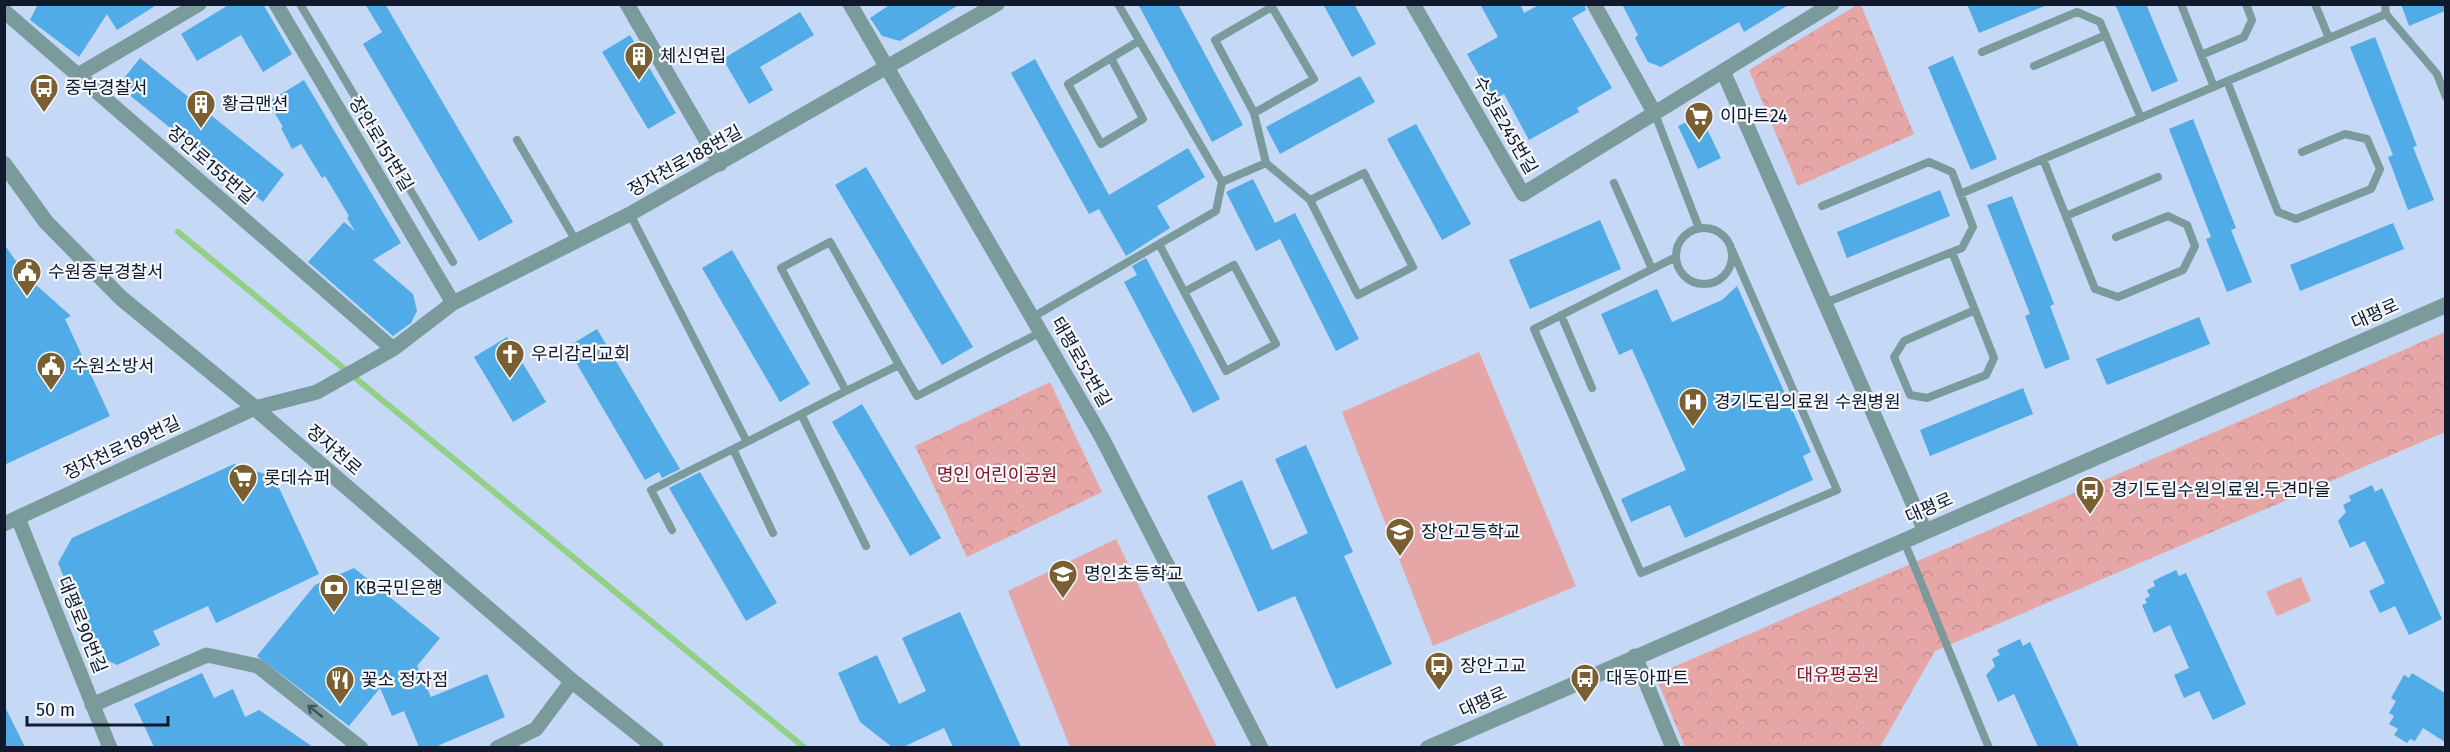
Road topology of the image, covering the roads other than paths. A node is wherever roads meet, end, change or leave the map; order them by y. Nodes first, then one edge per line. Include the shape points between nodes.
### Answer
1 (199, 4) edge
2 (276, 4) edge
3 (627, 4) edge
4 (850, 4) edge
5 (997, 4) edge
6 (1118, 4) edge
7 (1413, 4) edge
8 (1594, 4) edge
9 (1832, 4) edge
10 (2181, 4) edge
11 (2246, 4) edge
12 (2315, 4) edge
13 (2385, 4) edge
14 (301, 7) edge
15 (4, 11) edge
16 (2386, 14) junction
17 (286, 21) junction
18 (2106, 35) junction
19 (2329, 38) junction
20 (1139, 40) junction
21 (1982, 52) dead end
22 (2202, 55) junction
23 (1111, 58) junction
24 (2034, 66) dead end
25 (888, 68) junction
26 (1723, 71) junction
27 (78, 75) junction
28 (2227, 81) junction
29 (2214, 87) junction
30 (2445, 97) edge
31 (1254, 113) junction
32 (1655, 114) junction
33 (2141, 118) junction
34 (517, 140) dead end
35 (2302, 152) dead end
36 (2043, 159) junction
37 (1266, 163) junction
38 (4, 164) edge
39 (720, 164) junction
40 (2158, 177) dead end
41 (1221, 182) junction
42 (1614, 183) dead end
43 (1960, 194) junction
44 (1310, 200) junction
45 (1822, 206) dead end
46 (630, 214) junction
47 (2066, 216) junction
48 (1699, 228) junction
49 (2116, 237) dead end
50 (577, 243) junction
51 (1159, 244) junction
52 (1732, 250) junction
53 (1952, 252) junction
54 (1676, 257) junction
55 (453, 262) dead end
56 (1652, 269) junction
57 (1184, 292) junction
58 (453, 303) junction
59 (1823, 304) junction
60 (2445, 304) edge
61 (1975, 310) junction
62 (1561, 315) junction
63 (1033, 317) junction
64 (1041, 332) junction
65 (393, 349) junction
66 (899, 365) junction
67 (1592, 388) dead end
68 (846, 391) junction
69 (255, 408) junction
70 (801, 414) junction
71 (747, 442) junction
72 (733, 449) junction
73 (11, 521) edge
74 (672, 530) dead end
75 (1925, 531) junction
76 (773, 533) dead end
77 (1904, 541) junction
78 (866, 546) dead end
79 (1635, 656) junction
80 (572, 681) junction
81 (92, 705) junction
82 (110, 747) edge
83 (361, 747) edge
84 (497, 747) edge
85 (656, 747) edge
86 (1261, 747) edge
87 (1428, 747) edge
88 (1673, 747) edge
89 (1989, 747) edge

1 - 27 street
2 - 17 street, 장안로151번길
3 - 39 street
4 - 25 street, 태평로52번길
5 - 25 street, 정자천로188번길
6 - 20 lane
7 - 32 street, 수성로245번길 via 1523,194
8 - 32 street
9 - 26 street, 수성로245번길
10 - 22 lane
11 - 22 lane via 2252,20 2244,37
12 - 19 lane
13 - 16 lane
14 - 17 lane
14 - 55 lane
15 - 27 street, 장안로155번길
16 - 19 lane
16 - 30 lane via 2437,74
17 - 58 street, 장안로151번길
18 - 21 lane via 2100,22 2077,12
18 - 24 lane
18 - 33 lane
19 - 28 lane
20 - 23 lane
20 - 41 lane
22 - 29 lane
23 - 23 lane via 1068,84 1101,144 1143,119
25 - 39 street, 정자천로188번길
25 - 63 street, 태평로52번길
26 - 32 street, 수성로245번길
26 - 59 street
27 - 65 street, 장안로155번길
28 - 29 lane
28 - 35 lane via 2278,212 2296,219 2371,189 2380,169 2367,139 2345,134
29 - 33 lane
31 - 31 lane via 1314,79 1272,7 1215,40
31 - 37 lane
32 - 48 lane
33 - 36 lane
34 - 50 lane
36 - 43 lane
36 - 47 lane
37 - 41 lane
37 - 44 lane
38 - 69 street, 정자천로 via 46,222 121,298
39 - 46 street, 정자천로188번길
40 - 47 lane
41 - 51 lane via 1216,211
42 - 56 lane
43 - 45 lane via 1952,172 1929,162
43 - 53 lane via 1972,228 1962,248
44 - 44 lane via 1358,296 1413,267 1364,173
46 - 50 street, 정자천로188번길
46 - 71 lane
47 - 49 lane via 2095,289 2118,297 2183,270 2195,246 2187,225 2168,216
48 - 52 lane via 1724,235
48 - 54 lane via 1682,238
50 - 58 street, 정자천로188번길
51 - 57 lane
51 - 63 lane
52 - 54 lane via 1730,268 1710,284 1691,281 1678,267
52 - 62 lane via 1837,490 1641,573 1534,329
53 - 59 lane
53 - 61 lane
54 - 56 lane
56 - 62 lane
57 - 57 lane via 1226,371 1276,344 1234,265
58 - 65 street, 정자천로188번길
59 - 75 street
60 - 75 street, 대평로
61 - 61 lane via 1994,358 1986,375 1927,398 1910,395 1894,357 1904,341
62 - 67 lane
63 - 64 street, 태평로52번길
64 - 66 lane via 917,396
64 - 86 street, 태평로52번길 via 1112,455
65 - 69 street, 정자천로188번길 via 317,392
66 - 68 lane
66 - 68 lane via 830,242 781,268
68 - 70 lane
69 - 73 street, 정자천로189번길
69 - 80 street, 정자천로
70 - 71 lane
70 - 78 lane
71 - 72 lane
72 - 74 lane via 651,490
72 - 76 lane
73 - 81 street, 대평로90번길
75 - 77 street, 대평로
77 - 79 street, 대평로
77 - 89 lane
79 - 87 street, 대평로
79 - 88 street
80 - 84 street via 536,729
80 - 85 street, 정자천로
81 - 82 street, 대평로90번길
83 -> 81 street via 258,666 207,655

